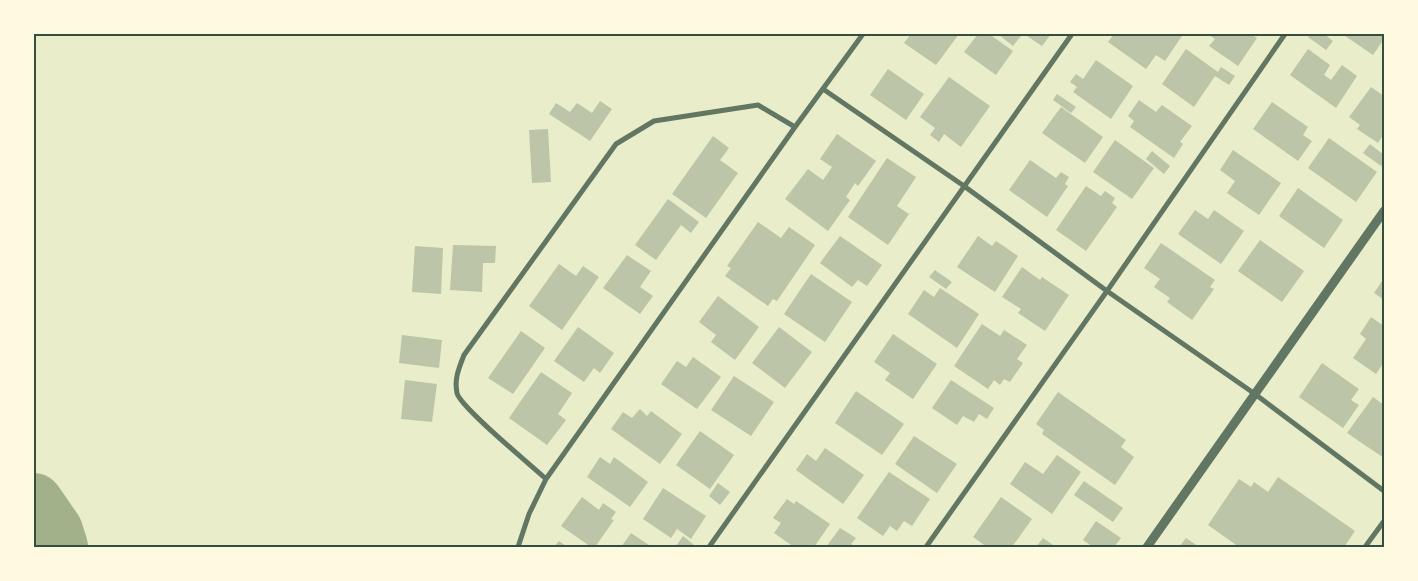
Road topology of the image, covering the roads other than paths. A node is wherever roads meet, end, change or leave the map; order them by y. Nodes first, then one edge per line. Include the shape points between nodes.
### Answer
1 (863, 34) edge
2 (1072, 34) edge
3 (1285, 34) edge
4 (823, 90) junction
5 (795, 127) junction
6 (964, 186) junction
7 (1384, 211) edge
8 (1107, 292) junction
9 (1255, 394) junction
10 (546, 479) junction
11 (1384, 491) edge
12 (1384, 521) edge
13 (518, 547) edge
14 (709, 547) edge
15 (926, 547) edge
16 (1147, 547) edge
17 (1365, 547) edge

1 - 4 street
2 - 6 street
3 - 8 street
4 - 5 street
4 - 6 street
5 - 10 street
5 - 10 street via 758,105 654,122 616,144 464,356 455,378 457,395 470,411
6 - 8 street
6 - 14 street
7 - 9 street
8 - 9 street
8 - 15 street
9 - 11 street
9 - 16 street
10 - 13 street
12 - 17 street

